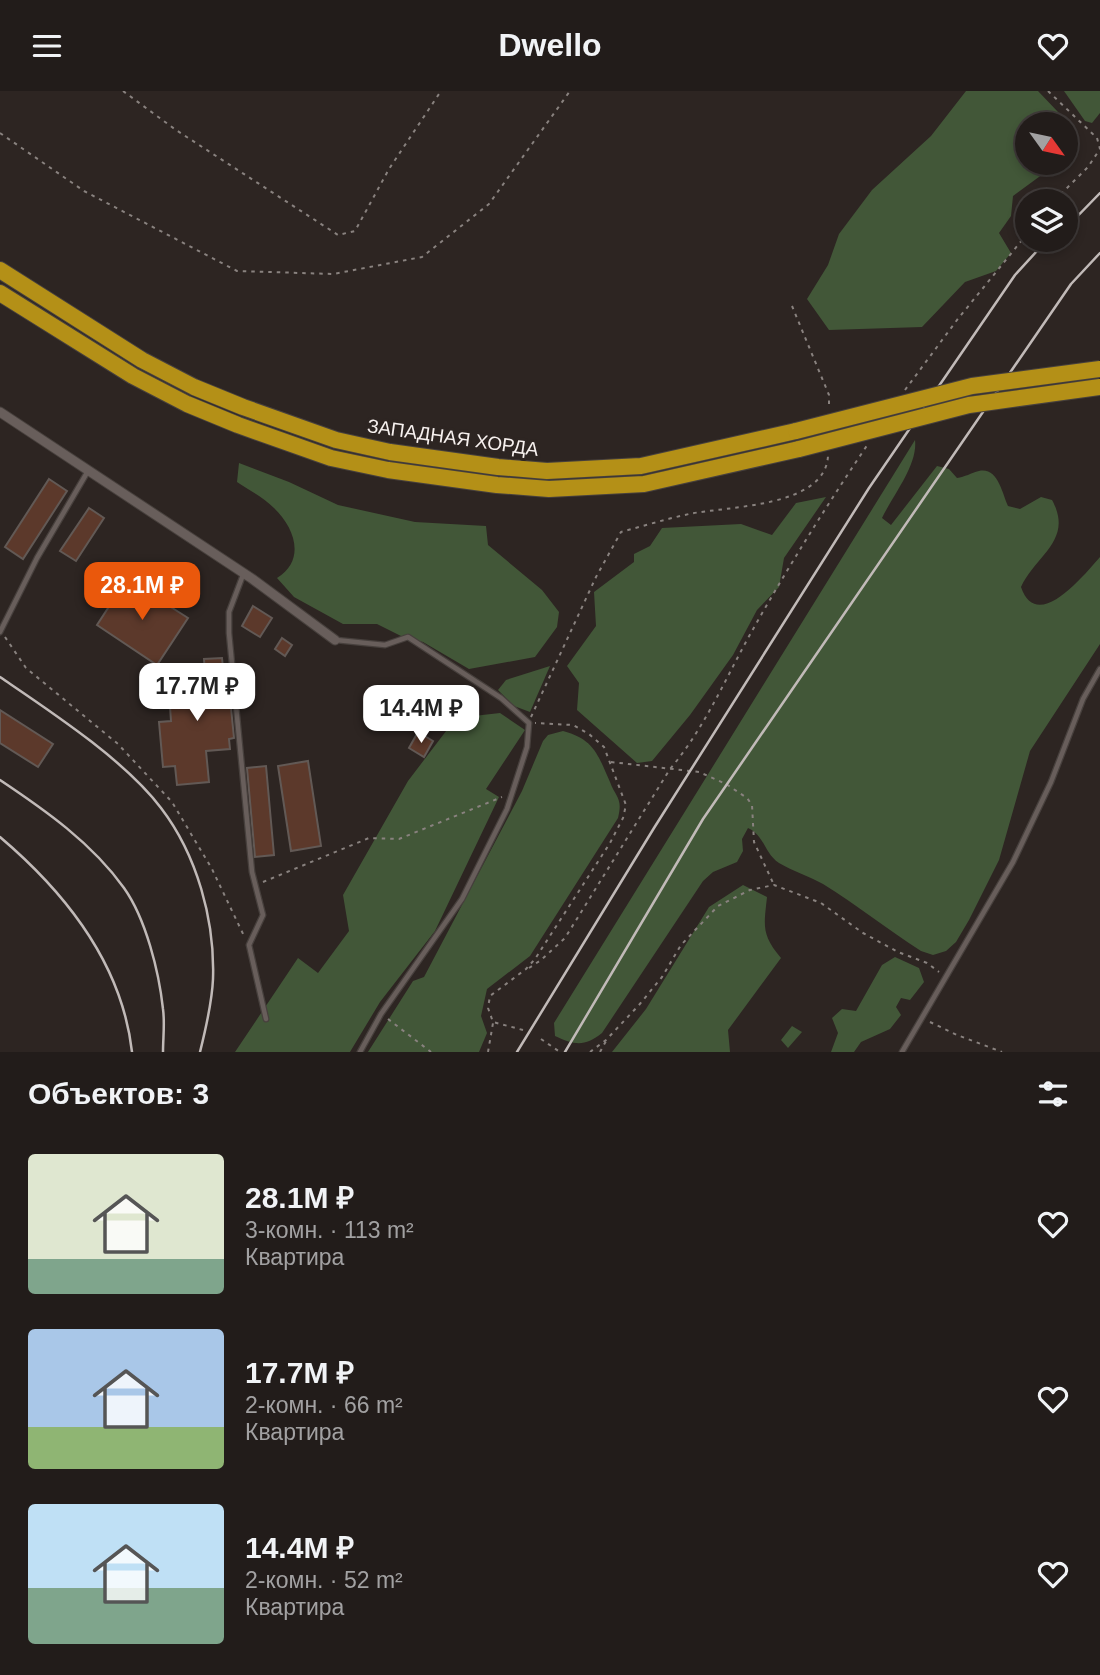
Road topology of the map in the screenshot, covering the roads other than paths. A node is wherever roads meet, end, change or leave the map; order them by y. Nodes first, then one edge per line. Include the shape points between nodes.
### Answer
1 (0, 270) edge
2 (0, 293) edge
3 (1100, 369) edge
4 (1100, 387) edge
5 (0, 412) edge
6 (88, 471) junction
7 (243, 573) junction
8 (0, 631) edge
9 (335, 640) joint
10 (1100, 669) edge
11 (266, 1019) dead end
12 (360, 1052) edge
13 (902, 1052) edge

1 - 3 highway, ЗАПАДНАЯ ХОРДА, bridge via 142,360 243,407 336,440 498,467 547,471 641,466 972,386
2 - 4 highway, ЗАПАДНАЯ ХОРДА, bridge via 133,376 238,425 331,458 497,485 549,489 644,484 969,405
5 - 6 street
6 - 7 street
6 - 8 lane
7 - 9 street
7 - 11 lane via 229,612 229,633 251,859 262,915 248,945
9 - 12 lane via 385,645 408,637 501,698 529,723 527,747 507,809 462,899 381,1014
10 - 13 lane via 1013,862

